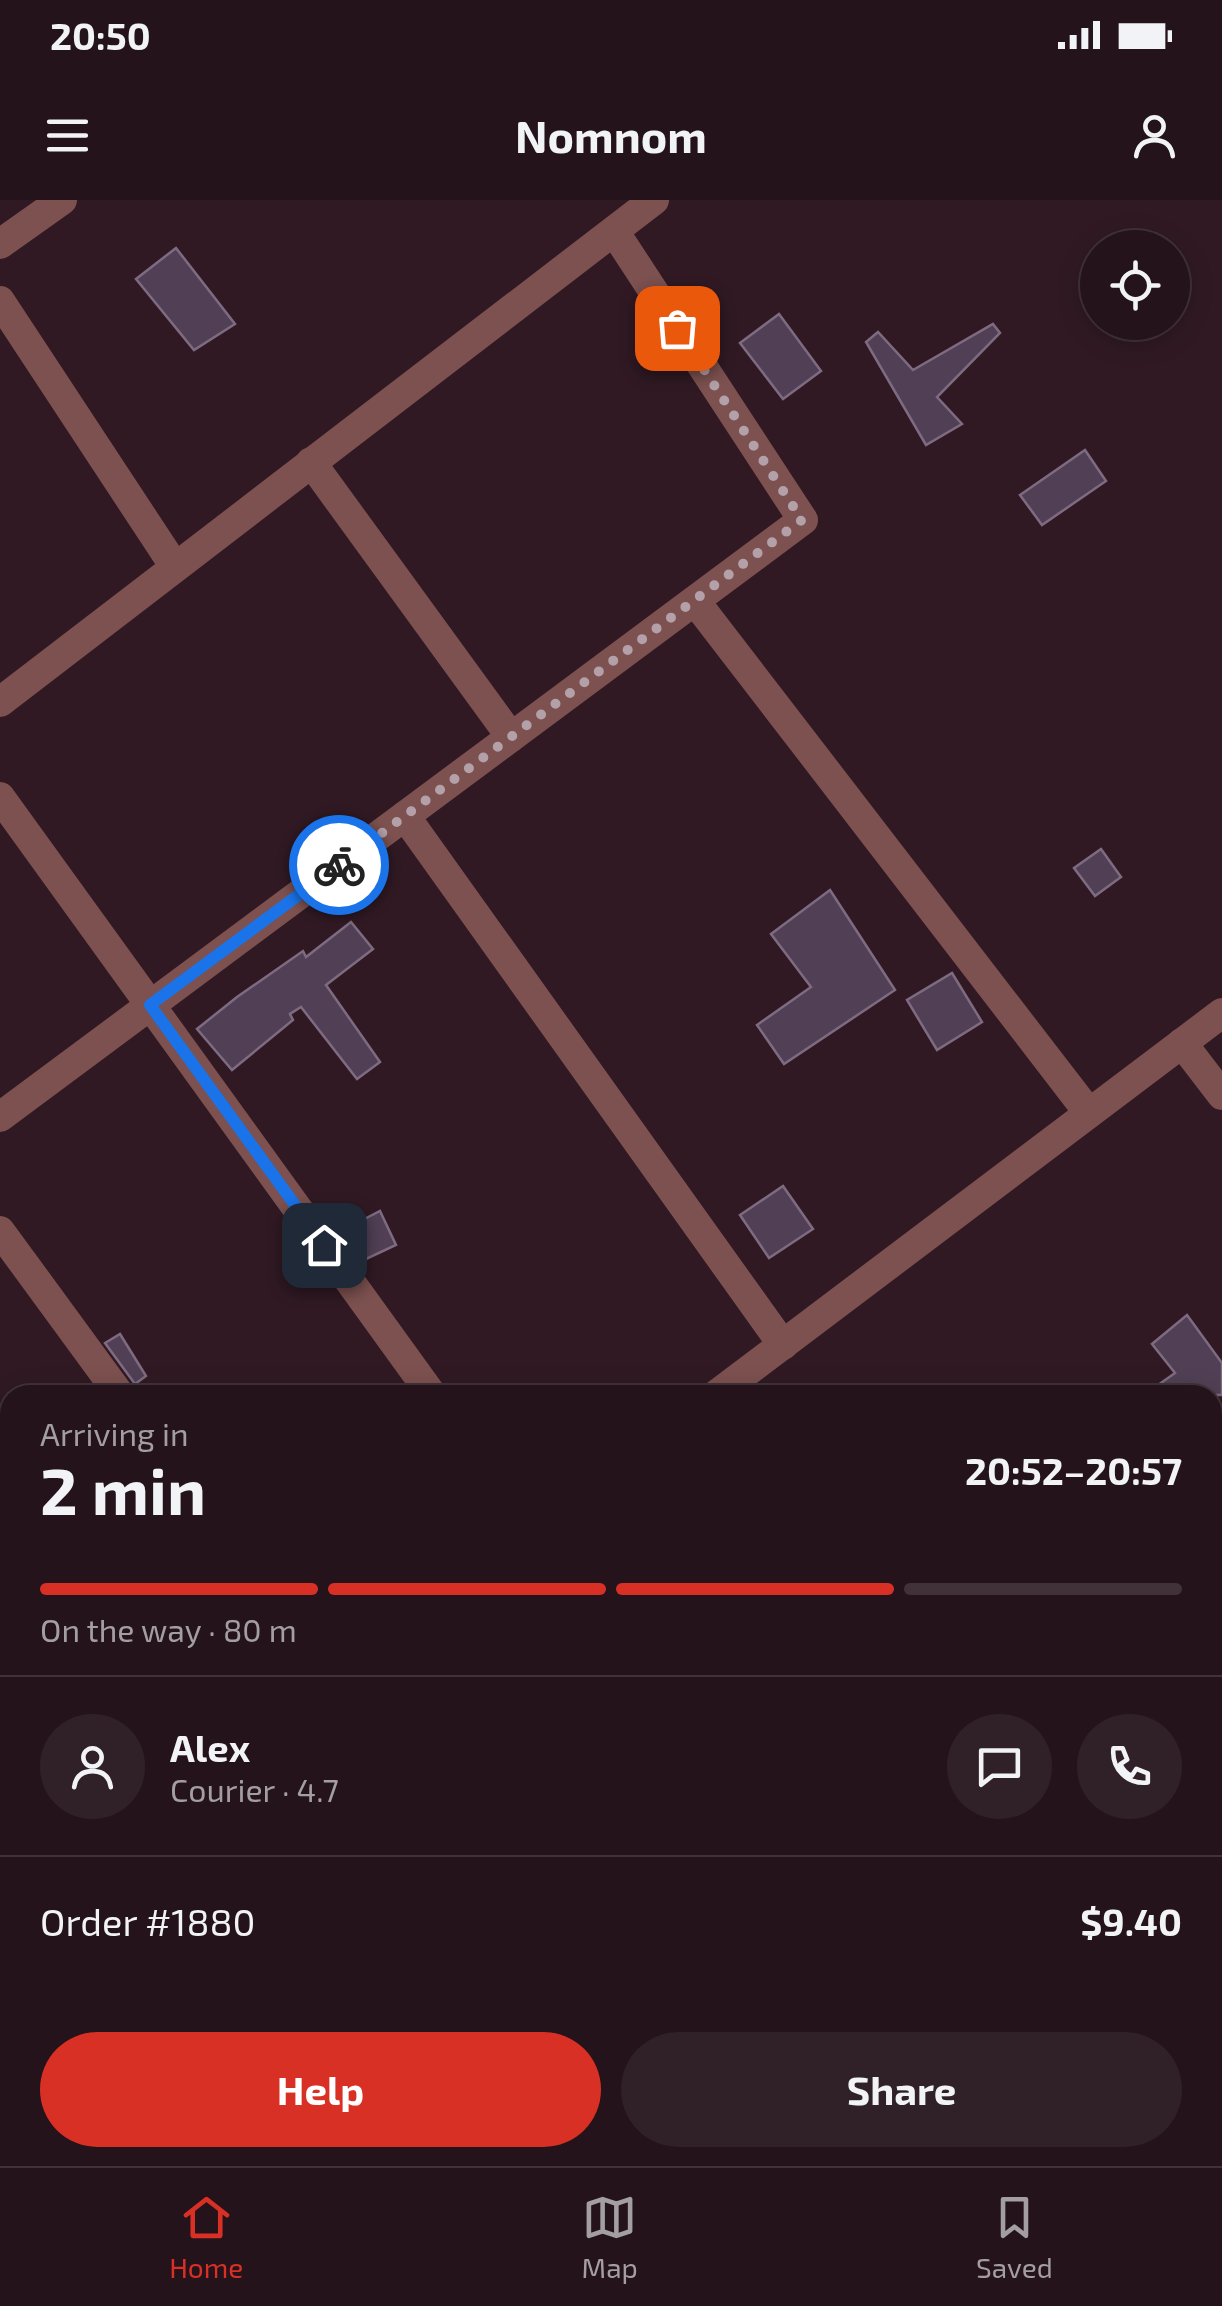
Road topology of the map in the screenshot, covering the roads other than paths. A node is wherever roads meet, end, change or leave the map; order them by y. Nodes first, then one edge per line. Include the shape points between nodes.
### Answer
1 (62, 200) edge
2 (654, 200) edge
3 (614, 231) junction
4 (0, 244) edge
5 (0, 301) edge
6 (311, 462) junction
7 (175, 567) junction
8 (695, 600) junction
9 (0, 702) edge
10 (511, 736) junction
11 (0, 797) edge
12 (406, 816) junction
13 (150, 1005) junction
14 (1222, 1013) edge
15 (1182, 1043) junction
16 (1222, 1095) edge
17 (1090, 1113) junction
18 (0, 1117) edge
19 (0, 1232) edge
20 (784, 1344) junction
21 (113, 1385) edge
22 (425, 1385) edge
23 (729, 1385) edge

1 - 4 street
2 - 3 street
3 - 6 street
3 - 8 street via 802,520
5 - 7 street
6 - 7 street
6 - 10 street
7 - 9 street
8 - 10 street
8 - 17 street
10 - 12 street
11 - 13 street
12 - 13 street
12 - 20 street
13 - 18 street
13 - 22 street
14 - 15 street
15 - 16 street
15 - 17 street
17 - 20 street
19 - 21 street
20 - 23 street

